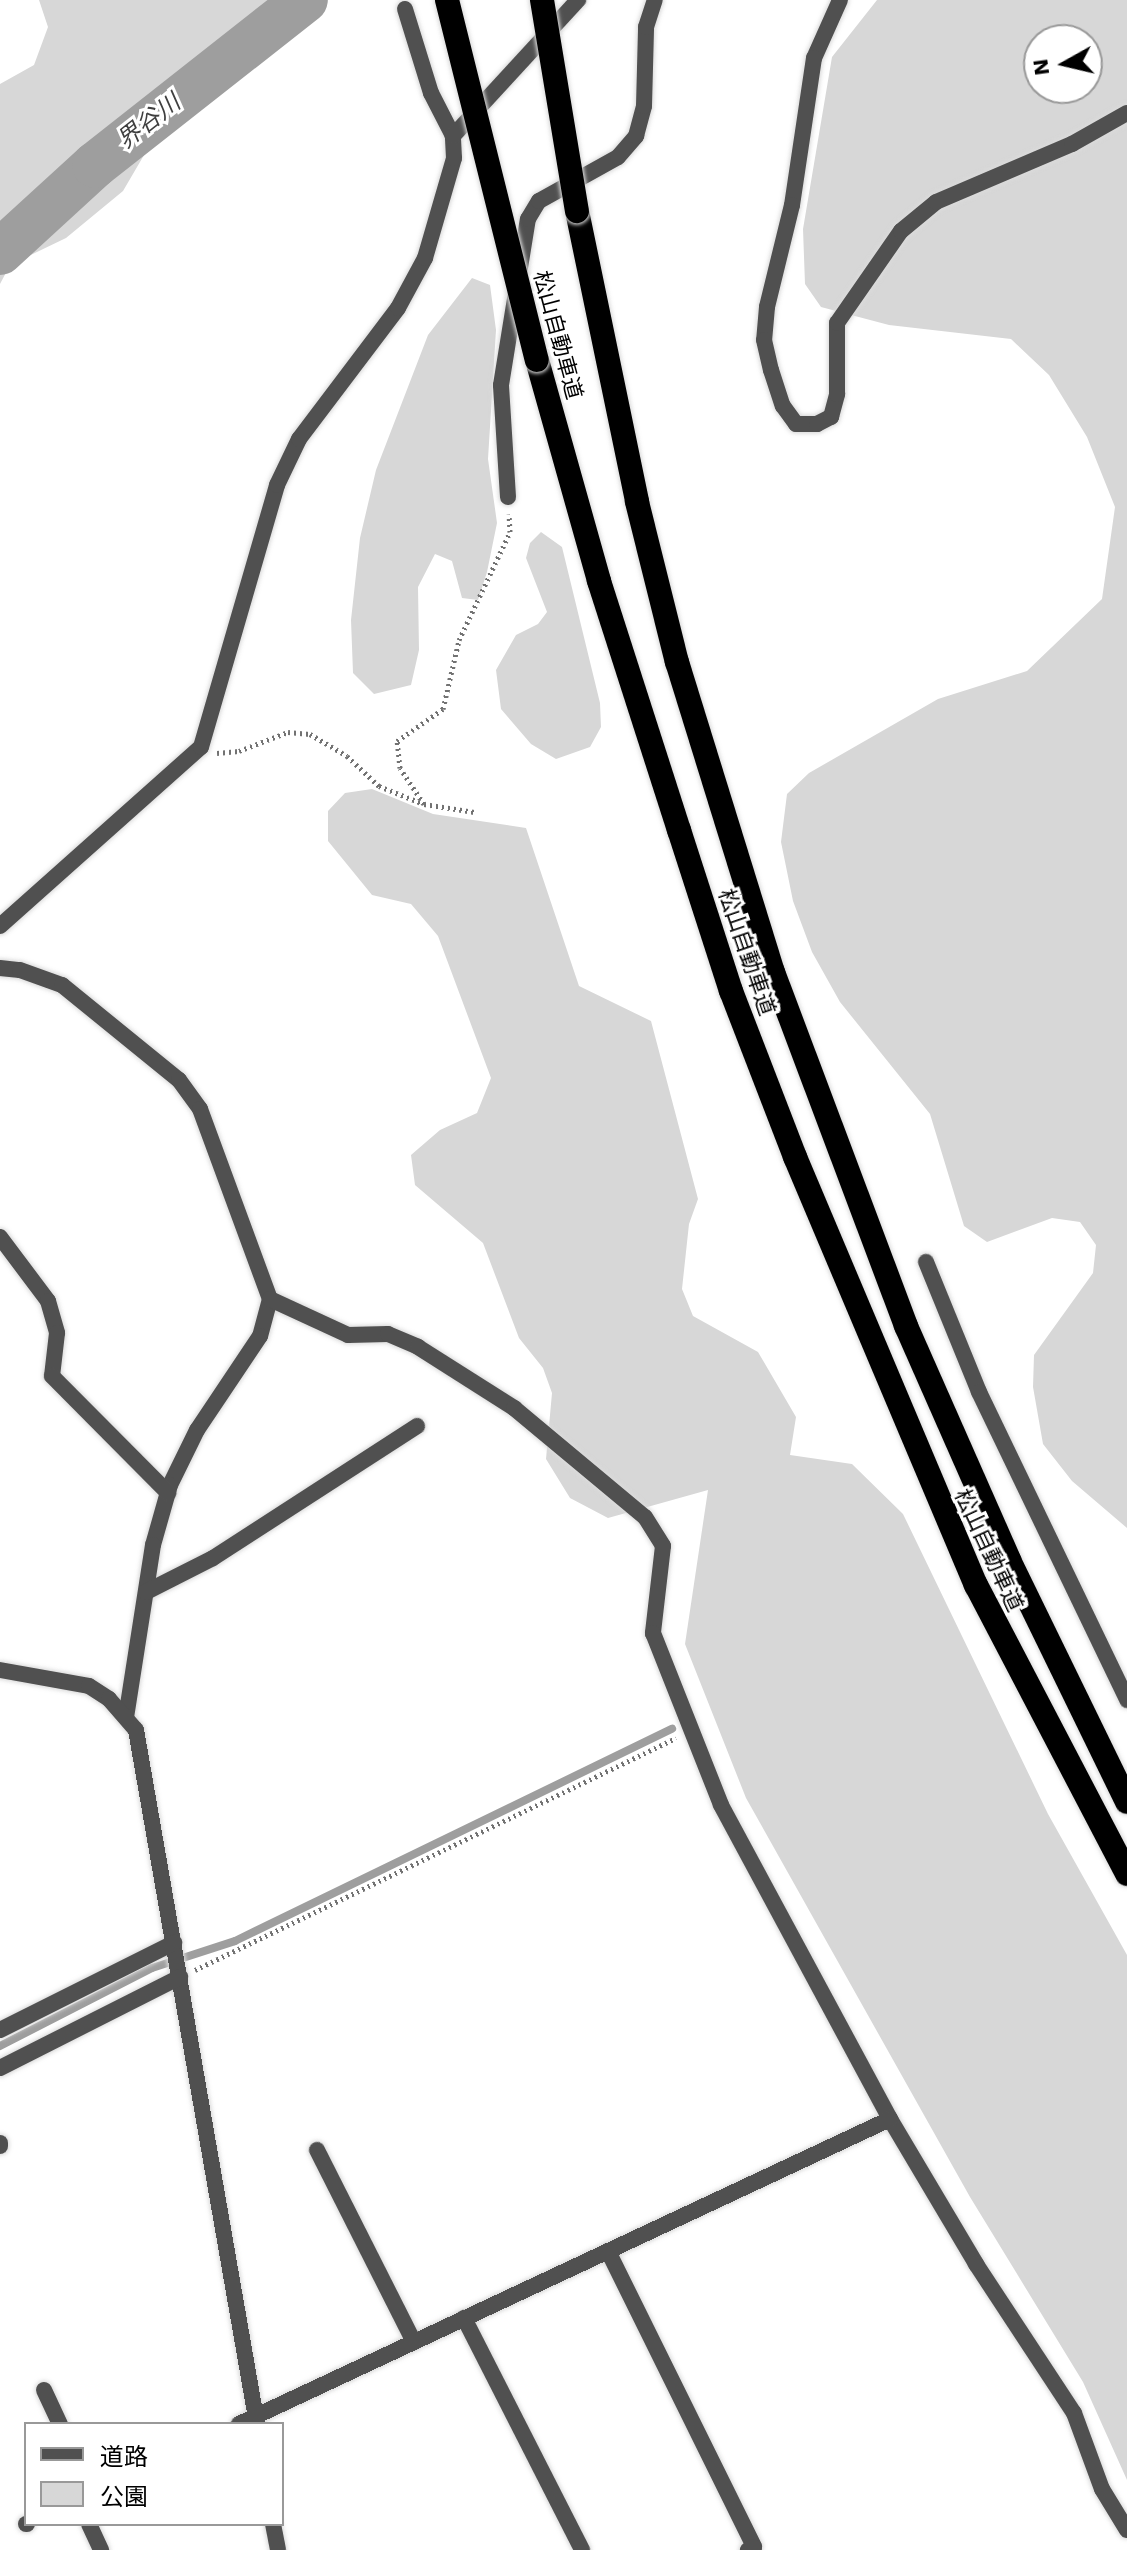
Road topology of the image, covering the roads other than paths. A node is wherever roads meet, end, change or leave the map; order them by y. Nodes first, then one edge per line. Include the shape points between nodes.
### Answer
1 (447, 0) edge
2 (542, 0) edge
3 (578, 0) edge
4 (655, 0) edge
5 (840, 0) edge
6 (405, 9) dead end
7 (1127, 113) edge
8 (453, 136) junction
9 (508, 497) road end
10 (0, 926) edge
11 (0, 968) edge
12 (0, 1237) edge
13 (926, 1262) dead end
14 (270, 1299) junction
15 (417, 1426) dead end
16 (168, 1493) junction
17 (146, 1592) junction
18 (0, 1670) edge
19 (1127, 1700) edge
20 (126, 1717) junction
21 (1127, 1802) edge
22 (1127, 1874) edge
23 (175, 1947) junction
24 (179, 1973) junction
25 (0, 2030) edge
26 (0, 2068) edge
27 (890, 2119) junction
28 (317, 2150) dead end
29 (608, 2251) junction
30 (464, 2318) junction
31 (414, 2342) junction
32 (44, 2390) dead end
33 (256, 2420) edge
34 (59, 2422) edge
35 (90, 2526) edge
36 (273, 2526) edge
37 (1127, 2530) edge
38 (101, 2550) edge
39 (278, 2550) edge
40 (582, 2550) edge
41 (748, 2550) edge

1 - 22 highway, 松山自動車道, bridge via 537,360 599,581 731,991 795,1157 976,1585
2 - 21 highway, 松山自動車道, bridge via 577,211 637,502 674,647 773,972 906,1326 1009,1560
3 - 8 street
4 - 9 street via 646,27 644,106 636,136 618,157 539,201 528,219 501,385
5 - 7 street via 814,58 792,205 767,307 764,340 771,370 783,406 796,424 817,424 831,417 837,394 837,323 901,231 936,202 1072,144
6 - 8 street via 431,93
8 - 10 street via 454,158 425,258 398,308 299,439 277,485 201,747
11 - 14 street via 62,985 179,1080 200,1109
12 - 16 street via 48,1301 57,1333 52,1376
13 - 19 street via 979,1392
14 - 16 street via 260,1336 197,1430
14 - 27 street via 348,1335 388,1334 418,1347 514,1408 645,1517 663,1546 653,1633 721,1805
15 - 17 street via 213,1558
16 - 17 street
17 - 20 street
18 - 20 street via 89,1686
20 - 23 street via 141,1750
23 - 24 street
23 - 25 street
24 - 26 street
24 - 33 street
27 - 29 street
27 - 37 street via 976,2264 1074,2413 1102,2489
28 - 31 street
29 - 30 street
29 - 41 street via 754,2547
30 - 31 street
30 - 40 street
31 - 33 street
32 - 34 street
35 - 38 street
36 - 39 street

